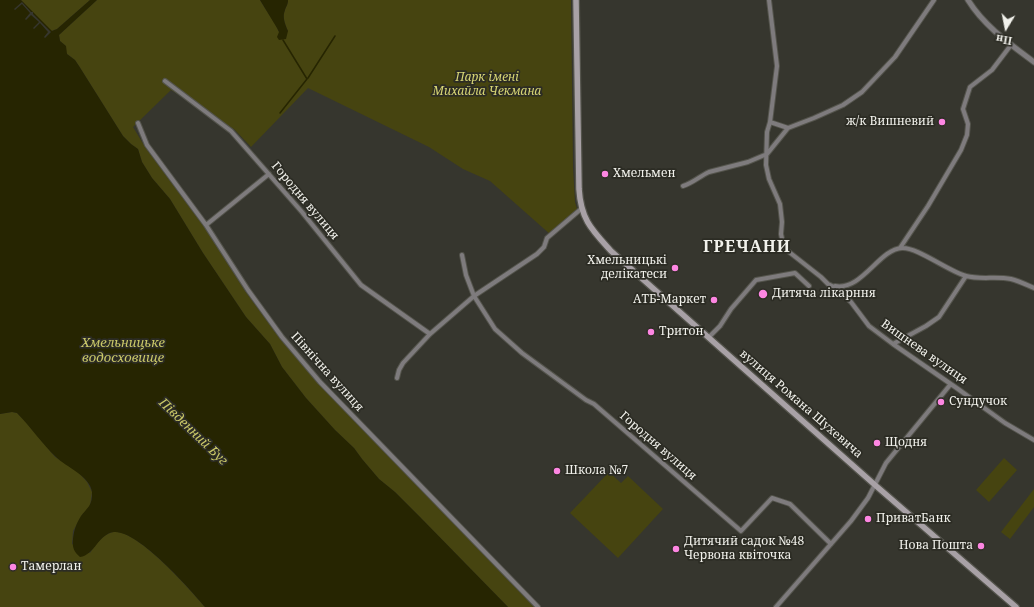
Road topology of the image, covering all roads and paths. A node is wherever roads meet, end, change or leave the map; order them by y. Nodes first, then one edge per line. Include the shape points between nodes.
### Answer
1 (576, 0) edge
2 (769, 0) edge
3 (934, 0) edge
4 (968, 0) edge
5 (1011, 45) junction
6 (1034, 62) edge
7 (165, 81) dead end
8 (770, 122) junction
9 (138, 123) dead end
10 (788, 128) junction
11 (767, 154) junction
12 (269, 174) junction
13 (684, 186) dead end
14 (581, 209) junction
15 (206, 225) junction
16 (900, 248) junction
17 (462, 256) dead end
18 (966, 276) junction
19 (828, 284) junction
20 (809, 286) dead end
21 (1034, 288) edge
22 (474, 296) junction
23 (430, 334) junction
24 (708, 337) junction
25 (893, 344) junction
26 (397, 378) dead end
27 (950, 384) junction
28 (1034, 440) edge
29 (875, 485) junction
30 (831, 544) junction
31 (538, 607) edge
32 (776, 607) edge
33 (1016, 607) edge

1 - 14 main road
2 - 8 street, Вишнева вулиця via 777,66
3 - 10 street via 895,57 862,92 843,105
4 - 5 street
5 - 6 street
5 - 16 street via 992,70 970,87 963,109 968,124 961,150
7 - 12 street, Городня вулиця via 231,131
8 - 10 street
8 - 11 street, Вишнева вулиця via 767,132
9 - 15 street, Північна вулиця via 147,145
10 - 11 street
11 - 13 street via 748,162 709,172
11 - 19 street, Вишнева вулиця via 769,179 780,204 784,248
12 - 15 street
12 - 23 street, Городня вулиця via 361,285
14 - 22 street via 547,238 544,247 537,254
14 - 24 main road, вулиця Романа Шухевича via 591,227 611,251
15 - 31 street, Північна вулиця via 256,302 320,382
16 - 18 street
16 - 19 street via 877,262 861,278 846,286
17 - 22 street
18 - 21 street via 1012,279
18 - 25 street via 939,317
19 - 25 street, Вишнева вулиця via 851,302 869,326
20 - 24 street via 795,273 756,280 720,326
22 - 23 street
22 - 30 street, Городня вулиця via 495,328 522,353 594,404 741,531 772,498 790,504
23 - 26 street via 403,362
24 - 29 main road, вулиця Романа Шухевича
25 - 27 street, Вишнева вулиця
27 - 28 street, Вишнева вулиця via 1004,423
27 - 29 street via 886,463
29 - 30 street via 868,498
29 - 33 main road, вулиця Романа Шухевича
30 - 32 street

